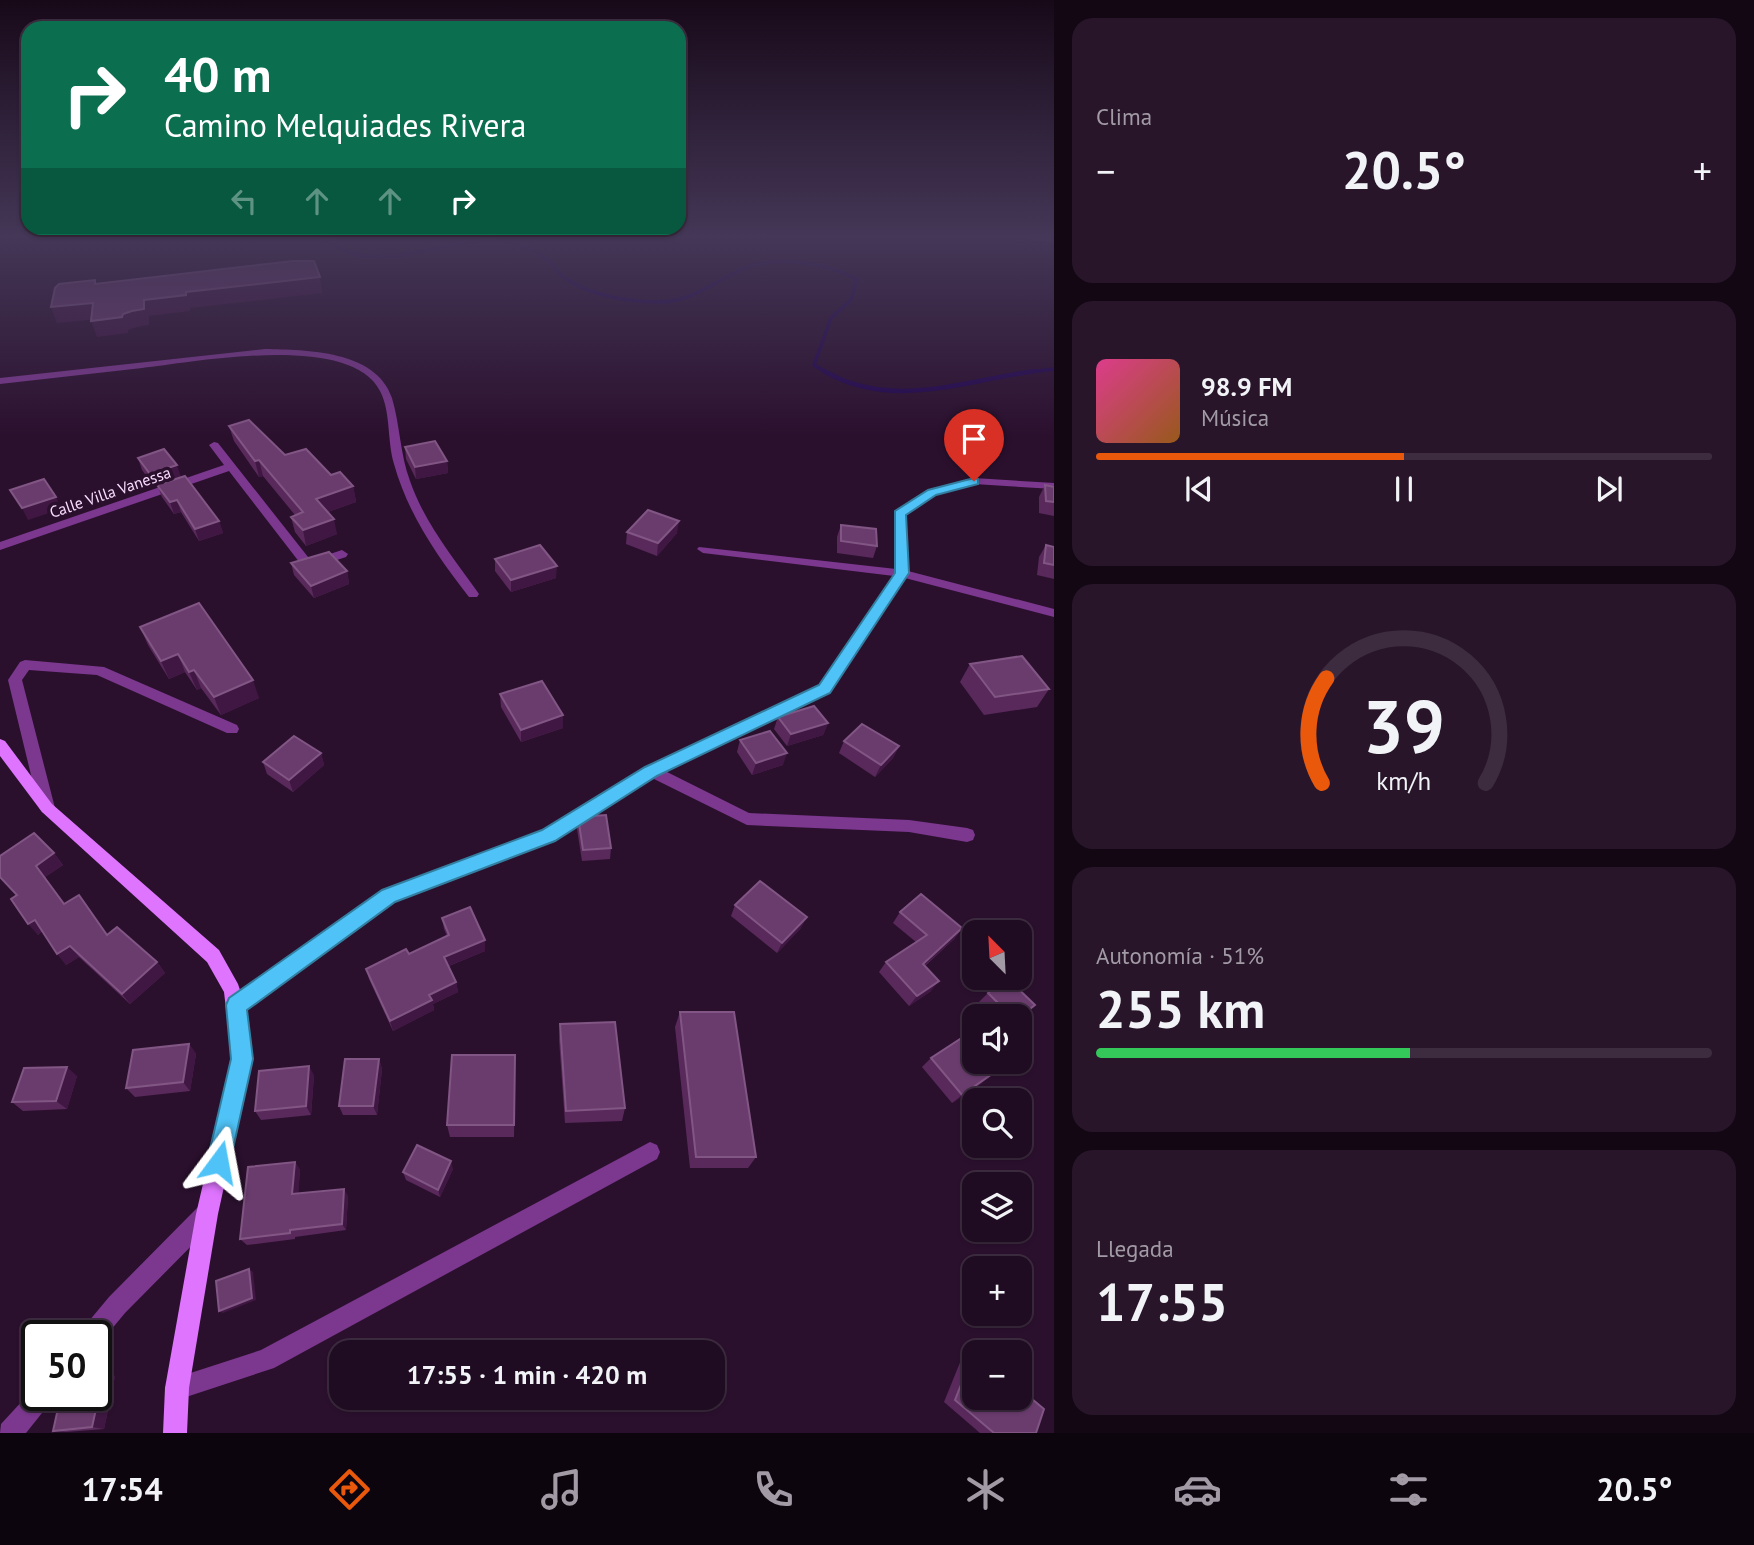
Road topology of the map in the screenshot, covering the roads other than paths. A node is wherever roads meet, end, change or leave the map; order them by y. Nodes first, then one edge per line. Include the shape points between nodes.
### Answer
1 (0, 381) edge
2 (214, 445) dead end
3 (229, 467) junction
4 (1054, 485) edge
5 (0, 546) edge
6 (703, 549) dead end
7 (342, 554) dead end
8 (902, 573) junction
9 (473, 594) dead end
10 (1054, 612) edge
11 (232, 729) dead end
12 (0, 746) edge
13 (651, 771) junction
14 (47, 808) junction
15 (967, 835) dead end
16 (236, 1005) junction
17 (650, 1152) dead end
18 (207, 1214) junction
19 (104, 1320) edge
20 (177, 1388) junction
21 (29, 1411) edge
22 (10, 1433) edge
23 (175, 1433) edge

1 - 9 street via 265,352 308,352 363,370 384,389 399,465 434,545
2 - 3 street
3 - 5 street, Calle Villa Vanessa
3 - 7 street via 304,560 315,563
4 - 8 street via 974,481 932,492 899,514
6 - 8 street
8 - 10 street
8 - 13 street via 824,689
11 - 14 street via 99,670 25,665 15,680
12 - 14 main road
13 - 15 street via 747,819 909,827
13 - 16 street via 548,835 388,896
14 - 16 main road via 197,939 213,956
16 - 18 main road via 242,1059
17 - 20 street via 266,1360
18 - 19 street
18 - 20 main road
20 - 23 main road
21 - 22 street

